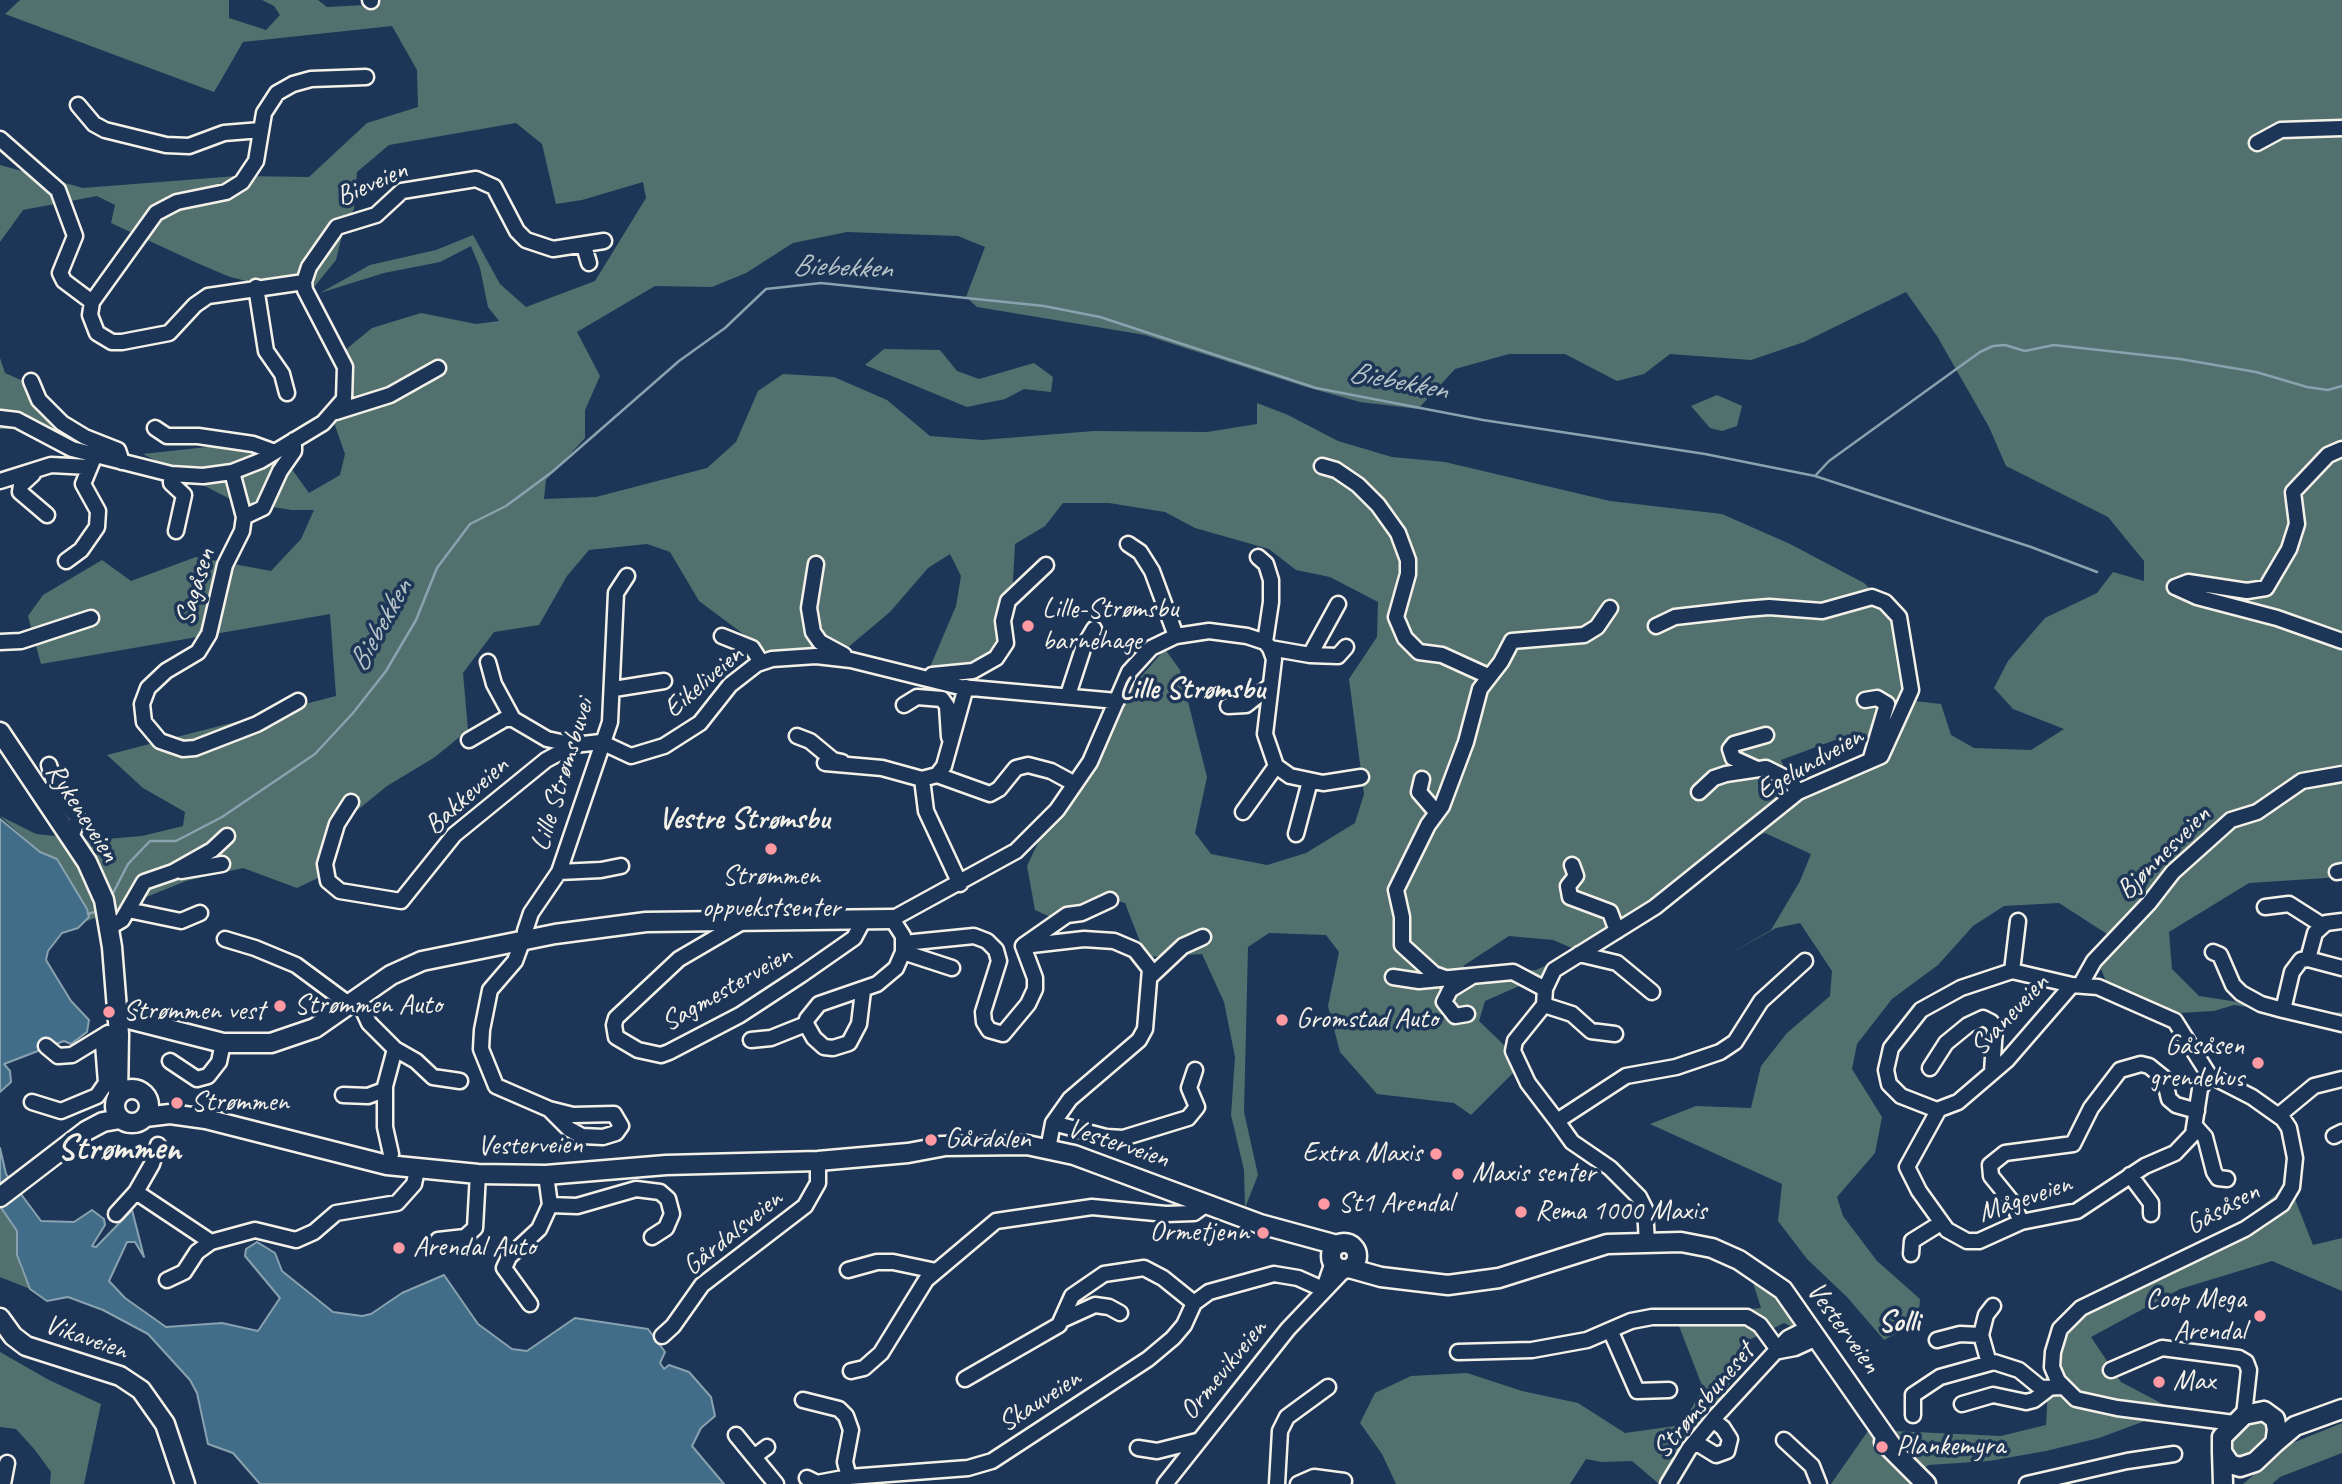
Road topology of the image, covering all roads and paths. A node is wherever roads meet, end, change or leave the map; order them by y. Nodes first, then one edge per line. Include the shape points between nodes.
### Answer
1 (366, 77) dead end
2 (78, 105) dead end
3 (2342, 128) edge
4 (261, 130) junction
5 (0, 139) edge
6 (2257, 143) dead end
7 (604, 242) dead end
8 (584, 246) junction
9 (589, 263) dead end
10 (304, 282) junction
11 (256, 287) junction
12 (92, 302) junction
13 (438, 368) dead end
14 (31, 381) dead end
15 (287, 393) dead end
16 (336, 412) junction
17 (0, 418) edge
18 (155, 428) dead end
19 (294, 440) junction
20 (2342, 449) edge
21 (275, 452) junction
22 (92, 461) junction
23 (122, 461) junction
24 (1322, 466) dead end
25 (36, 471) junction
26 (232, 472) junction
27 (171, 474) junction
28 (0, 481) edge
29 (47, 515) dead end
30 (244, 517) junction
31 (176, 531) dead end
32 (1128, 544) dead end
33 (1258, 557) dead end
34 (66, 561) dead end
35 (816, 564) dead end
36 (1046, 565) dead end
37 (627, 576) dead end
38 (1338, 604) dead end
39 (1610, 608) dead end
40 (91, 618) dead end
41 (1656, 626) dead end
42 (1094, 629) dead end
43 (722, 636) dead end
44 (1175, 636) junction
45 (2342, 641) edge
46 (0, 642) edge
47 (1268, 645) junction
48 (1346, 647) dead end
49 (1310, 655) junction
50 (852, 660) junction
51 (488, 662) dead end
52 (761, 662) junction
53 (1488, 676) junction
54 (925, 677) junction
55 (664, 681) dead end
56 (1270, 686) junction
57 (966, 687) junction
58 (614, 689) junction
59 (1068, 695) junction
60 (1865, 700) dead end
61 (298, 701) dead end
62 (1117, 701) junction
63 (904, 705) dead end
64 (1228, 706) dead end
65 (513, 719) junction
66 (0, 732) edge
67 (797, 736) dead end
68 (1766, 736) dead end
69 (469, 740) dead end
70 (575, 744) junction
71 (603, 745) junction
72 (948, 756) junction
73 (1870, 759) junction
74 (825, 763) dead end
75 (850, 764) junction
76 (49, 765) dead end
77 (1276, 766) junction
78 (1760, 769) junction
79 (2342, 774) edge
80 (937, 775) junction
81 (1362, 777) dead end
82 (922, 779) junction
83 (1422, 779) dead end
84 (1310, 781) junction
85 (1075, 784) junction
86 (1699, 792) dead end
87 (1798, 792) junction
88 (351, 802) dead end
89 (1243, 812) dead end
90 (1437, 813) junction
91 (1296, 834) dead end
92 (227, 835) dead end
93 (71, 837) junction
94 (222, 864) dead end
95 (1572, 865) dead end
96 (621, 866) dead end
97 (173, 872) junction
98 (559, 872) junction
99 (960, 884) junction
100 (1110, 900) dead end
101 (2265, 907) dead end
102 (128, 910) junction
103 (200, 913) dead end
104 (892, 919) junction
105 (2018, 920) dead end
106 (744, 921) junction
107 (863, 921) junction
108 (2342, 921) edge
109 (2322, 925) junction
110 (110, 927) junction
111 (1617, 931) junction
112 (1203, 937) dead end
113 (225, 939) dead end
114 (524, 942) junction
115 (1023, 946) junction
116 (903, 948) junction
117 (2213, 952) dead end
118 (1579, 954) junction
119 (2308, 959) junction
120 (1805, 961) dead end
121 (952, 968) dead end
122 (2342, 968) edge
123 (2012, 971) junction
124 (1474, 974) junction
125 (1150, 977) junction
126 (1393, 977) dead end
127 (1444, 978) junction
128 (2076, 984) junction
129 (1545, 989) junction
130 (863, 990) junction
131 (1652, 992) dead end
132 (354, 1002) junction
133 (1544, 1005) junction
134 (2283, 1010) junction
135 (1467, 1014) dead end
136 (806, 1024) junction
137 (2342, 1024) edge
138 (118, 1030) junction
139 (1615, 1034) dead end
140 (751, 1040) dead end
141 (223, 1043) junction
142 (46, 1046) dead end
143 (395, 1049) junction
144 (170, 1061) dead end
145 (1930, 1069) dead end
146 (1195, 1070) dead end
147 (1992, 1072) junction
148 (2209, 1075) junction
149 (2342, 1079) edge
150 (460, 1081) dead end
151 (385, 1088) junction
152 (142, 1094) junction
153 (343, 1095) dead end
154 (32, 1102) dead end
155 (118, 1106) junction
156 (549, 1109) dead end
157 (1940, 1109) junction
158 (2197, 1111) junction
159 (2279, 1115) junction
160 (145, 1117) junction
161 (205, 1119) junction
162 (1557, 1121) junction
163 (1053, 1123) junction
164 (2196, 1128) junction
165 (158, 1145) dead end
166 (1048, 1149) junction
167 (390, 1154) dead end
168 (818, 1161) junction
169 (417, 1170) junction
170 (478, 1174) junction
171 (545, 1175) junction
172 (2130, 1175) junction
173 (2227, 1180) dead end
174 (11, 1181) edge
175 (136, 1192) junction
176 (0, 1197) edge
177 (1208, 1203) junction
178 (550, 1205) junction
179 (116, 1214) dead end
180 (2151, 1214) dead end
181 (2021, 1222) junction
182 (1941, 1223) junction
183 (653, 1237) dead end
184 (438, 1240) dead end
185 (211, 1242) junction
186 (1647, 1242) junction
187 (1911, 1254) dead end
188 (1342, 1259) junction
189 (848, 1270) dead end
190 (936, 1270) junction
191 (167, 1280) dead end
192 (1325, 1290) junction
193 (1194, 1303) junction
194 (530, 1304) dead end
195 (1993, 1306) dead end
196 (1120, 1313) dead end
197 (1, 1320) edge
198 (1062, 1320) junction
199 (1611, 1332) junction
200 (1809, 1334) junction
201 (1981, 1335) junction
202 (662, 1336) dead end
203 (1937, 1340) dead end
204 (1779, 1351) junction
205 (1458, 1352) dead end
206 (1989, 1363) junction
207 (2111, 1370) dead end
208 (851, 1371) dead end
209 (965, 1379) dead end
210 (1328, 1387) dead end
211 (2055, 1389) junction
212 (1669, 1390) dead end
213 (803, 1400) dead end
214 (1962, 1404) dead end
215 (2338, 1410) edge
216 (1913, 1415) dead end
217 (1713, 1420) junction
218 (2241, 1425) junction
219 (736, 1435) dead end
220 (1784, 1440) dead end
221 (1197, 1441) junction
222 (1695, 1442) junction
223 (2275, 1443) junction
224 (1138, 1448) dead end
225 (2174, 1454) dead end
226 (2256, 1462) junction
227 (7, 1463) dead end
228 (849, 1477) junction
229 (807, 1478) dead end
230 (181, 1480) edge
231 (1344, 1481) dead end
232 (3, 1484) edge
233 (776, 1484) edge
234 (1165, 1484) edge
235 (1277, 1484) edge
236 (1298, 1484) edge
237 (1668, 1484) edge
238 (1819, 1484) edge
239 (1926, 1484) edge
240 (2027, 1484) edge
241 (2223, 1484) edge
242 (2234, 1484) edge

1 - 4 street via 293,84 270,102
2 - 4 street via 104,130 166,145 189,146 224,134
3 - 6 street via 2281,130
4 - 12 street via 256,161 242,182 226,192 161,209
5 - 12 street via 58,190 75,236 60,273
7 - 8 street, Bieveien
8 - 9 street
8 - 10 street, Bieveien via 553,249 526,240 494,187 476,179 402,191 376,215 337,227
10 - 11 street
10 - 16 street via 345,367 346,389
11 - 12 street via 208,296 169,333 122,342 97,333 90,315
11 - 15 street via 266,351 282,374
13 - 16 street via 390,396
14 - 23 street via 39,400 62,423 118,450
16 - 19 street
17 - 22 street via 17,420
18 - 21 street via 167,436 253,444
19 - 21 street
19 - 30 street via 294,451 263,508
20 - 45 street via 2328,456 2293,492 2297,524 2289,549 2266,588 2247,592 2188,582 2175,587
21 - 26 street
22 - 23 street
22 - 25 street
22 - 34 street via 83,484 98,511 97,527 81,550
23 - 27 street
24 - 53 street via 1358,485 1398,533 1408,560 1396,617 1405,638 1419,652 1442,655
25 - 28 street
25 - 29 street via 20,492
26 - 27 street
26 - 30 street
27 - 31 street via 171,482 184,495
30 - 61 street, Sagåsen via 225,565 209,634 198,652 156,678 145,693 144,722 160,741 183,749 257,724
32 - 44 street via 1140,552 1152,571
33 - 47 street via 1266,564 1271,580
35 - 50 street via 809,608 813,632 820,642
36 - 54 street, Eikeliveien via 1008,601 1003,621 1006,643 996,658 973,671
37 - 58 street, Lille Strømsbuvei via 616,593
38 - 49 street
39 - 53 street via 1597,627 1584,635 1512,641
40 - 46 street via 20,641
41 - 73 street, Egelundveien via 1695,614 1769,607 1822,611 1872,597 1885,602 1902,624 1911,690 1881,755
42 - 59 street
43 - 52 street via 752,648
44 - 47 street via 1209,631
44 - 62 street via 1144,654 1129,673
47 - 49 street
47 - 56 street via 1274,659
48 - 49 street via 1338,656
50 - 52 street, Eikeliveien via 816,656
50 - 54 street, Eikeliveien
51 - 65 street, Bakkeveien
52 - 71 street, Eikeliveien via 730,685 700,723 664,746 631,756
53 - 90 street
54 - 57 street, Eikeliveien
55 - 58 street
56 - 64 street via 1246,705
56 - 77 street via 1265,742
57 - 59 street, Eikeliveien
57 - 72 street
58 - 71 street, Lille Strømsbuvei
59 - 62 street, Eikeliveien
60 - 73 street via 1877,698 1887,704
62 - 85 street
63 - 72 street via 928,696 946,702
65 - 69 street
65 - 70 street, Bakkeveien via 547,738
66 - 93 main road, Rykeneveien
67 - 75 street via 810,740 833,760
68 - 78 street via 1730,749 1745,766
70 - 71 street, Bakkeveien
70 - 88 street, Bakkeveien via 546,760 485,807 454,835 401,901 340,891 328,881 325,864 329,850 342,811
71 - 98 street, Lille Strømsbuvei
72 - 80 street
73 - 87 street, Egelundveien
74 - 75 street
75 - 82 street
76 - 93 street via 57,792 78,819
77 - 84 street
77 - 89 street
78 - 86 street via 1714,778
78 - 87 street via 1777,772
79 - 128 street, Bjønnesveien via 2302,781 2257,812 2231,820 2173,872
80 - 82 street
80 - 85 street via 990,794 1016,768 1028,765
81 - 84 street
82 - 99 street via 926,811
83 - 90 street via 1419,792
84 - 91 street
85 - 99 street via 1038,832 1016,851
87 - 111 street, Egelundveien via 1655,907
90 - 127 street via 1396,893 1402,945
92 - 97 street, Rykeneveien via 212,850
93 - 110 main road, Rykeneveien via 101,891
94 - 97 street
95 - 111 street via 1576,876 1568,886 1570,897 1610,912
96 - 98 street
97 - 102 street, Rykeneveien via 144,883
98 - 114 street, Lille Strømsbuvei via 531,913
99 - 104 street
100 - 115 street via 1067,915
101 - 109 street via 2289,904
102 - 103 street via 181,921
102 - 110 street, Rykeneveien
104 - 107 main road
104 - 116 street via 900,929
105 - 123 street
106 - 107 main road
106 - 107 street, Sagmesterveien via 679,959 616,1018 616,1038 652,1054 669,1052 801,975 854,938
106 - 114 main road via 622,924
108 - 109 street
109 - 119 street
110 - 138 main road, Rykeneveien
111 - 118 street, Egelundveien
112 - 125 street via 1183,946
113 - 132 street via 296,965
114 - 132 main road via 422,961 391,975
114 - 156 street, Lille Strømsbuvei via 515,961 490,990 481,1049 498,1090
115 - 116 street via 1035,989 1003,1034 989,1030 983,1012 997,971 996,950 974,936
115 - 125 street via 1084,939 1114,941 1135,950 1150,969
116 - 121 street
116 - 130 street via 889,976
117 - 134 street via 2220,955 2241,993
118 - 129 street, Egelundveien via 1555,970
118 - 131 street via 1617,963
119 - 122 street
119 - 134 street via 2301,960 2292,972
120 - 162 street via 1761,1001 1735,1042 1720,1052 1676,1067 1626,1076
123 - 128 street, Svaneveien
123 - 157 street, Svaneveien via 1928,1004 1891,1048 1886,1070 1892,1090 1919,1105
124 - 127 street
124 - 129 street via 1513,972
124 - 135 street via 1450,990 1444,1002 1455,1016
125 - 163 street via 1144,1029 1132,1046 1070,1099
126 - 127 street
128 - 147 street, Svaneveien
128 - 148 street via 2098,987 2175,1021
129 - 133 street
130 - 136 street via 819,1004
130 - 136 street via 856,1033 843,1047 824,1047
132 - 141 main road via 315,1028 290,1038 255,1045
132 - 143 street
133 - 139 street via 1572,1014 1591,1031
133 - 162 street via 1515,1041 1513,1051 1528,1083
134 - 137 street
136 - 140 street via 771,1038
138 - 141 main road via 175,1033
138 - 142 street via 64,1057
138 - 152 main road, Rykeneveien
138 - 154 street via 103,1044 106,1083 96,1096 61,1111
138 - 155 main road, Rykeneveien
141 - 144 street via 219,1062 208,1076 197,1079
143 - 150 street via 416,1060 433,1077
143 - 151 street
145 - 147 street via 1946,1043 1983,1018 1995,1028
146 - 163 street via 1189,1088 1197,1107 1188,1118 1123,1138
147 - 157 street, Svaneveien via 1958,1102
148 - 158 street via 2200,1090
148 - 159 street
149 - 159 street via 2314,1086
151 - 153 street via 368,1096
151 - 167 street
152 - 155 main road via 127,1090
152 - 160 main road via 149,1108
152 - 161 main road, Vesterveien
155 - 160 main road via 136,1123
155 - 174 main road
157 - 182 street, Mågeveien via 1907,1167
158 - 164 street
158 - 181 street via 2176,1105 2169,1098 2164,1078 2149,1066 2120,1070 2091,1108 2073,1144 2005,1153 1990,1165 1991,1176 2013,1203
159 - 211 street, Gåsåsen via 2289,1128 2295,1158 2292,1187 2282,1204 2245,1229 2098,1299 2066,1320 2056,1338
160 - 161 main road, Vesterveien via 170,1114
161 - 169 main road, Vesterveien
162 - 186 street via 1572,1142 1610,1168 1639,1197
163 - 166 street
164 - 172 street, Mågeveien via 2183,1147
164 - 173 street via 2205,1137 2214,1172
165 - 175 street
166 - 168 main road, Vesterveien via 996,1143 951,1145
166 - 177 main road, Vesterveien
168 - 171 main road, Vesterveien via 666,1164
168 - 202 street, Gårdalsveien via 818,1183 805,1206 702,1285
169 - 170 main road, Vesterveien
169 - 185 street via 404,1199 385,1207 335,1213 305,1237 286,1240 255,1230
170 - 171 main road, Vesterveien
170 - 184 street via 475,1228 465,1237
171 - 178 street
172 - 180 street via 2151,1203
172 - 181 street, Mågeveien via 2077,1211
174 - 176 main road
175 - 179 street
175 - 185 street
177 - 188 main road, Vesterveien
177 - 190 street via 1194,1213 1092,1207 1010,1217 987,1226
178 - 183 street via 577,1206 636,1189 652,1189 668,1199 672,1214 666,1228
178 - 194 street via 539,1228 504,1268
181 - 182 street, Mågeveien via 1972,1242
182 - 187 street via 1912,1241
185 - 191 street via 197,1252 184,1272
186 - 188 main road, Vesterveien via 1464,1284 1401,1280 1369,1263
186 - 200 main road, Vesterveien via 1712,1248 1739,1260 1766,1279
188 - 192 street, Ormevikveien
189 - 190 street via 893,1262
190 - 208 street via 917,1292 881,1353 864,1368
192 - 193 street via 1274,1274 1209,1292
192 - 221 street, Ormevikveien
193 - 198 street via 1163,1278 1135,1268 1104,1275 1078,1290
193 - 228 street, Skauveien via 1184,1325 1148,1359 992,1461 956,1470
195 - 201 street
196 - 198 street via 1095,1305
197 - 230 main road, Vikaveien via 26,1346 120,1376 141,1390 165,1424
198 - 209 street
199 - 204 street via 1652,1317 1747,1317 1760,1325
199 - 205 street via 1532,1350
199 - 212 street via 1637,1391
200 - 204 street, Strømsbuneset via 1788,1338
200 - 239 main road, Vesterveien via 1875,1432
201 - 203 street
201 - 206 street
204 - 217 street, Strømsbuneset
206 - 211 street via 2010,1366
206 - 216 street via 1940,1377 1911,1398
207 - 218 street via 2153,1349 2239,1358 2248,1366
210 - 235 street via 1287,1417 1278,1444
211 - 214 street via 2026,1402 1993,1395
211 - 218 street via 2097,1405
213 - 228 street via 839,1409 846,1416 851,1430 845,1462
215 - 218 main road
215 - 223 main road via 2295,1426
217 - 222 street, Strømsbuneset
217 - 222 street via 1730,1439 1727,1451 1716,1455
218 - 223 main road via 2275,1419
218 - 226 main road via 2230,1464 2240,1467
218 - 241 main road
219 - 233 street via 761,1452
220 - 238 street via 1812,1466
221 - 224 street via 1157,1451
221 - 234 street, Ormevikveien
222 - 237 street, Strømsbuneset
223 - 226 main road
225 - 240 street
226 - 242 main road
227 - 232 street
228 - 229 street, Skauveien via 817,1483
231 - 236 street via 1314,1477

